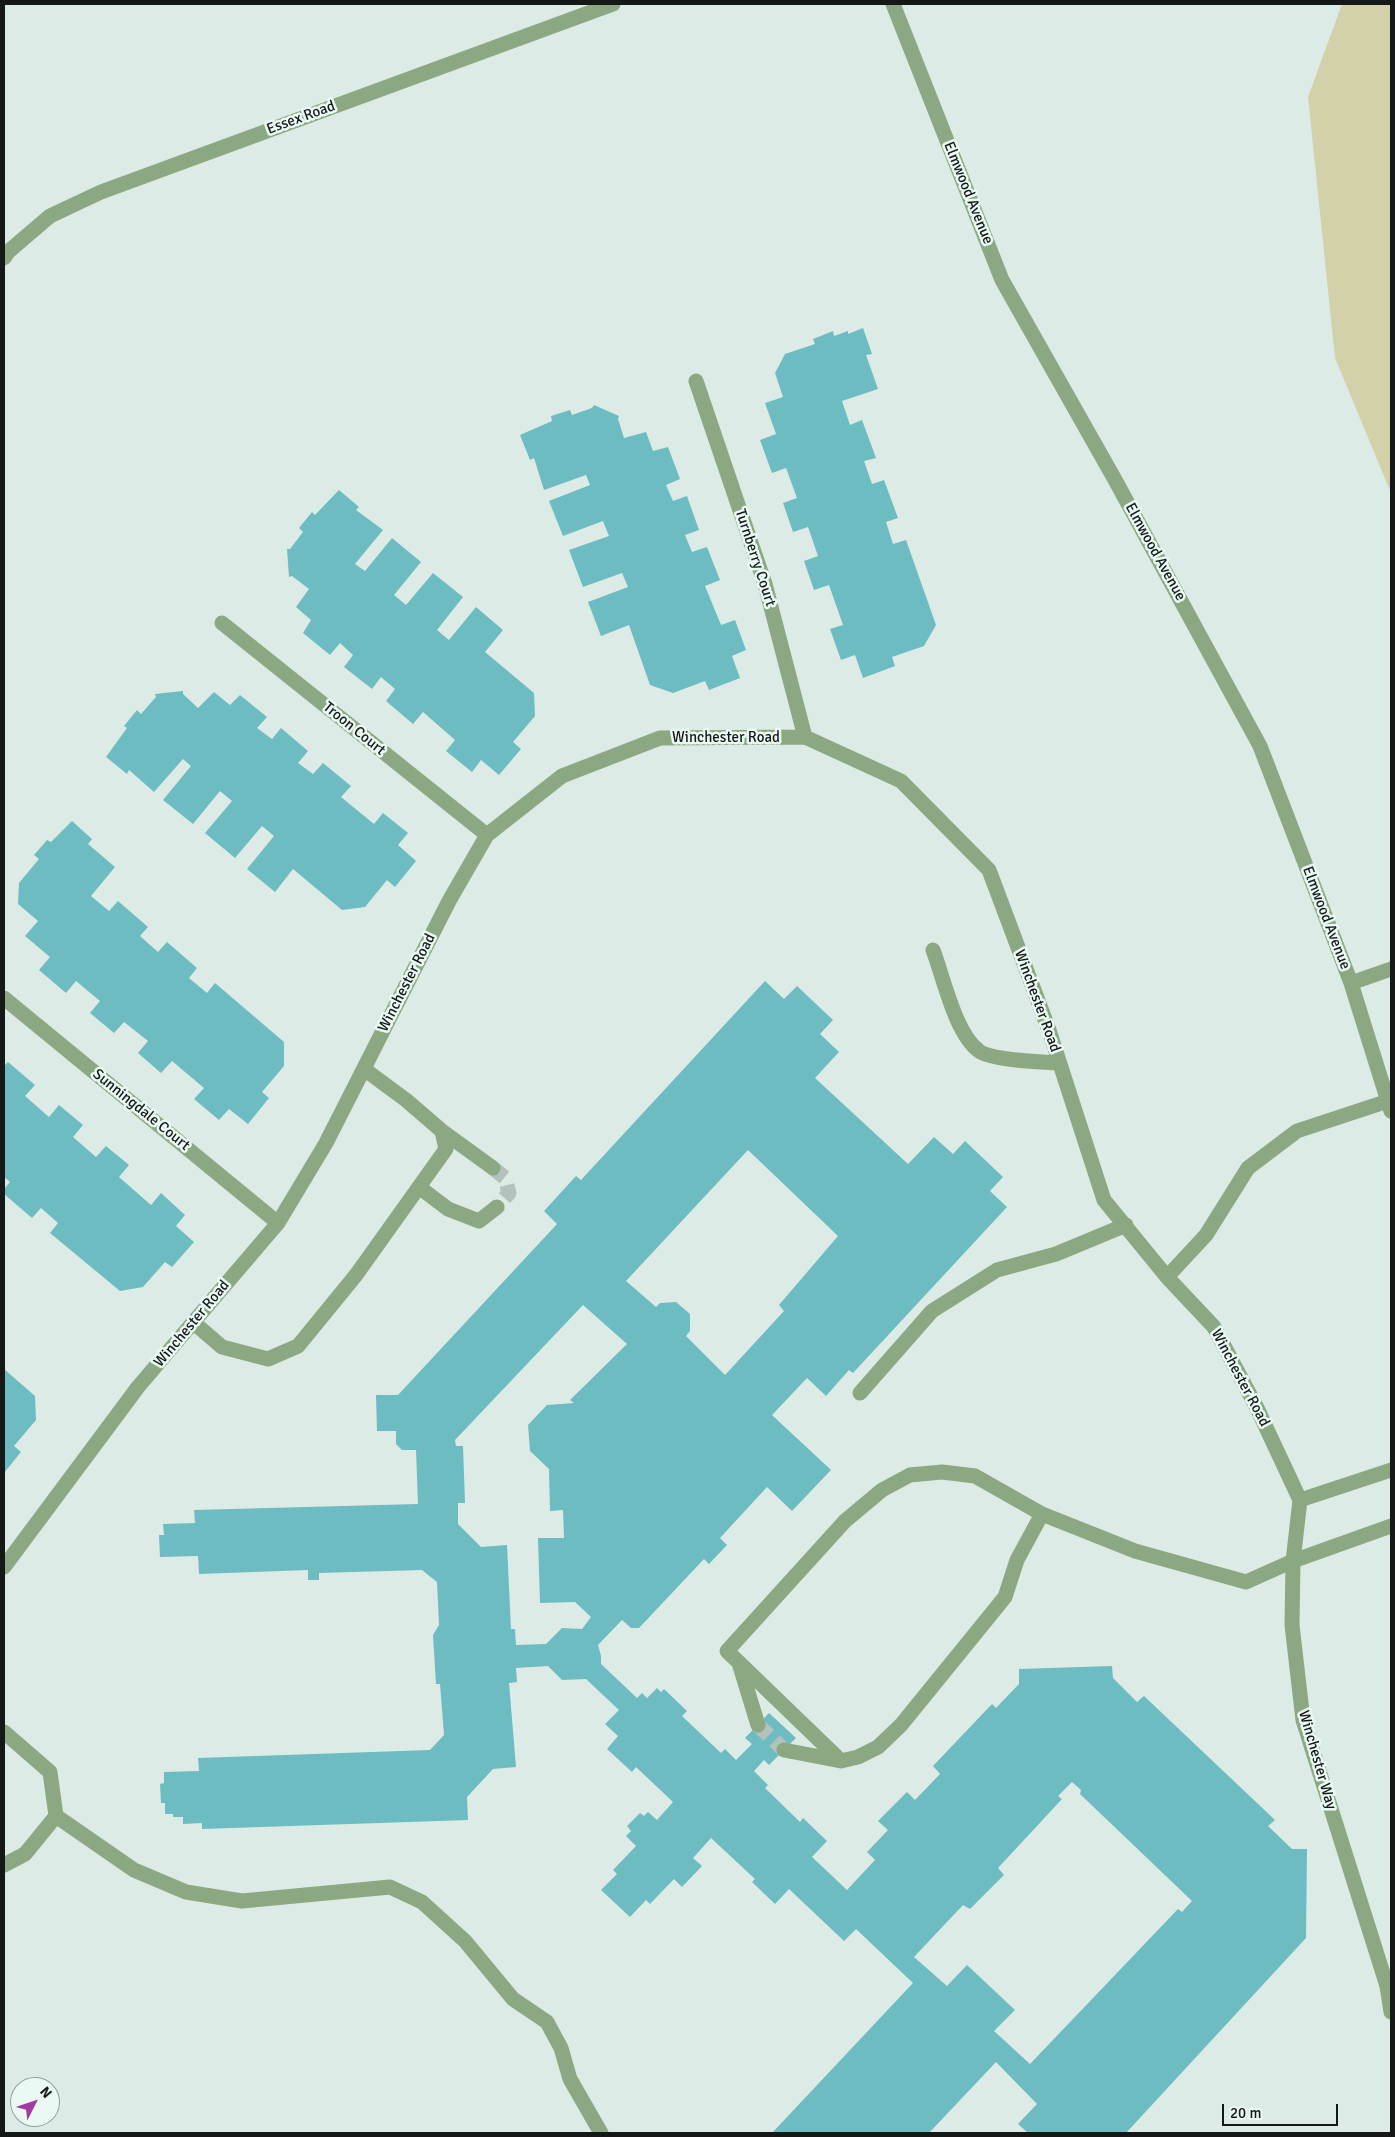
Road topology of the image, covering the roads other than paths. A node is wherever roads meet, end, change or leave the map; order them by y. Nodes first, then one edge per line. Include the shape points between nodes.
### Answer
1 (613, 4) edge
2 (892, 4) edge
3 (4, 258) edge
4 (696, 381) dead end
5 (222, 623) dead end
6 (805, 737) junction
7 (487, 834) junction
8 (933, 950) dead end
9 (1391, 969) edge
10 (1351, 983) junction
11 (4, 998) edge
12 (1059, 1063) junction
13 (364, 1070) junction
14 (1390, 1106) edge
15 (442, 1131) junction
16 (493, 1168) tunnel mouth
17 (420, 1187) junction
18 (497, 1207) tunnel mouth
19 (278, 1223) junction
20 (1126, 1226) junction
21 (1167, 1277) junction
22 (194, 1322) junction
23 (860, 1393) dead end
24 (1391, 1470) edge
25 (1300, 1500) junction
26 (1042, 1514) junction
27 (1391, 1526) edge
28 (5, 1561) edge
29 (1293, 1561) junction
30 (738, 1662) junction
31 (758, 1725) tunnel mouth
32 (4, 1732) edge
33 (784, 1750) tunnel mouth
34 (842, 1761) junction
35 (56, 1816) junction
36 (4, 1865) edge
37 (1391, 2012) edge
38 (601, 2133) edge

1 - 3 street, Essex Road via 101,192 50,216
2 - 10 street, Elmwood Avenue via 1002,280 1260,746
4 - 6 street, Turnberry Court via 766,584
5 - 7 street, Troon Court
6 - 7 street, Winchester Road via 660,738 562,776
6 - 12 street, Winchester Road via 901,781 989,870
7 - 13 street, Winchester Road via 449,901
8 - 12 street via 960,1028 980,1052 1025,1062
9 - 10 street
10 - 14 street, Elmwood Avenue
11 - 19 street, Sunningdale Court
12 - 20 street, Winchester Road via 1104,1200
13 - 15 street
13 - 19 street, Winchester Road via 326,1143
14 - 21 street via 1297,1131 1248,1168 1206,1235
15 - 16 street
15 - 17 street via 446,1149
17 - 18 street via 448,1209 479,1221
17 - 22 street via 298,1346 268,1359 222,1347
19 - 22 street, Winchester Road
20 - 21 street, Winchester Road
20 - 23 street via 1056,1254 997,1270 932,1311
21 - 25 street, Winchester Road via 1214,1327
22 - 28 street, Winchester Road via 138,1387
24 - 25 street
25 - 29 street, Winchester Way
26 - 29 street via 1135,1552 1246,1582
26 - 30 street via 975,1476 942,1472 910,1475 882,1490 832,1535 727,1651
26 - 34 street via 1017,1560 1005,1597 981,1627 901,1725 878,1747 858,1758
27 - 29 street
29 - 37 street, Winchester Way via 1292,1625 1303,1720 1387,1986
30 - 31 street
30 - 34 street
32 - 35 street via 50,1772
33 - 34 street
35 - 36 street via 25,1854
35 - 38 street via 134,1870 186,1892 242,1901 390,1887 422,1902 465,1940 513,1999 547,2022 561,2048 570,2079

